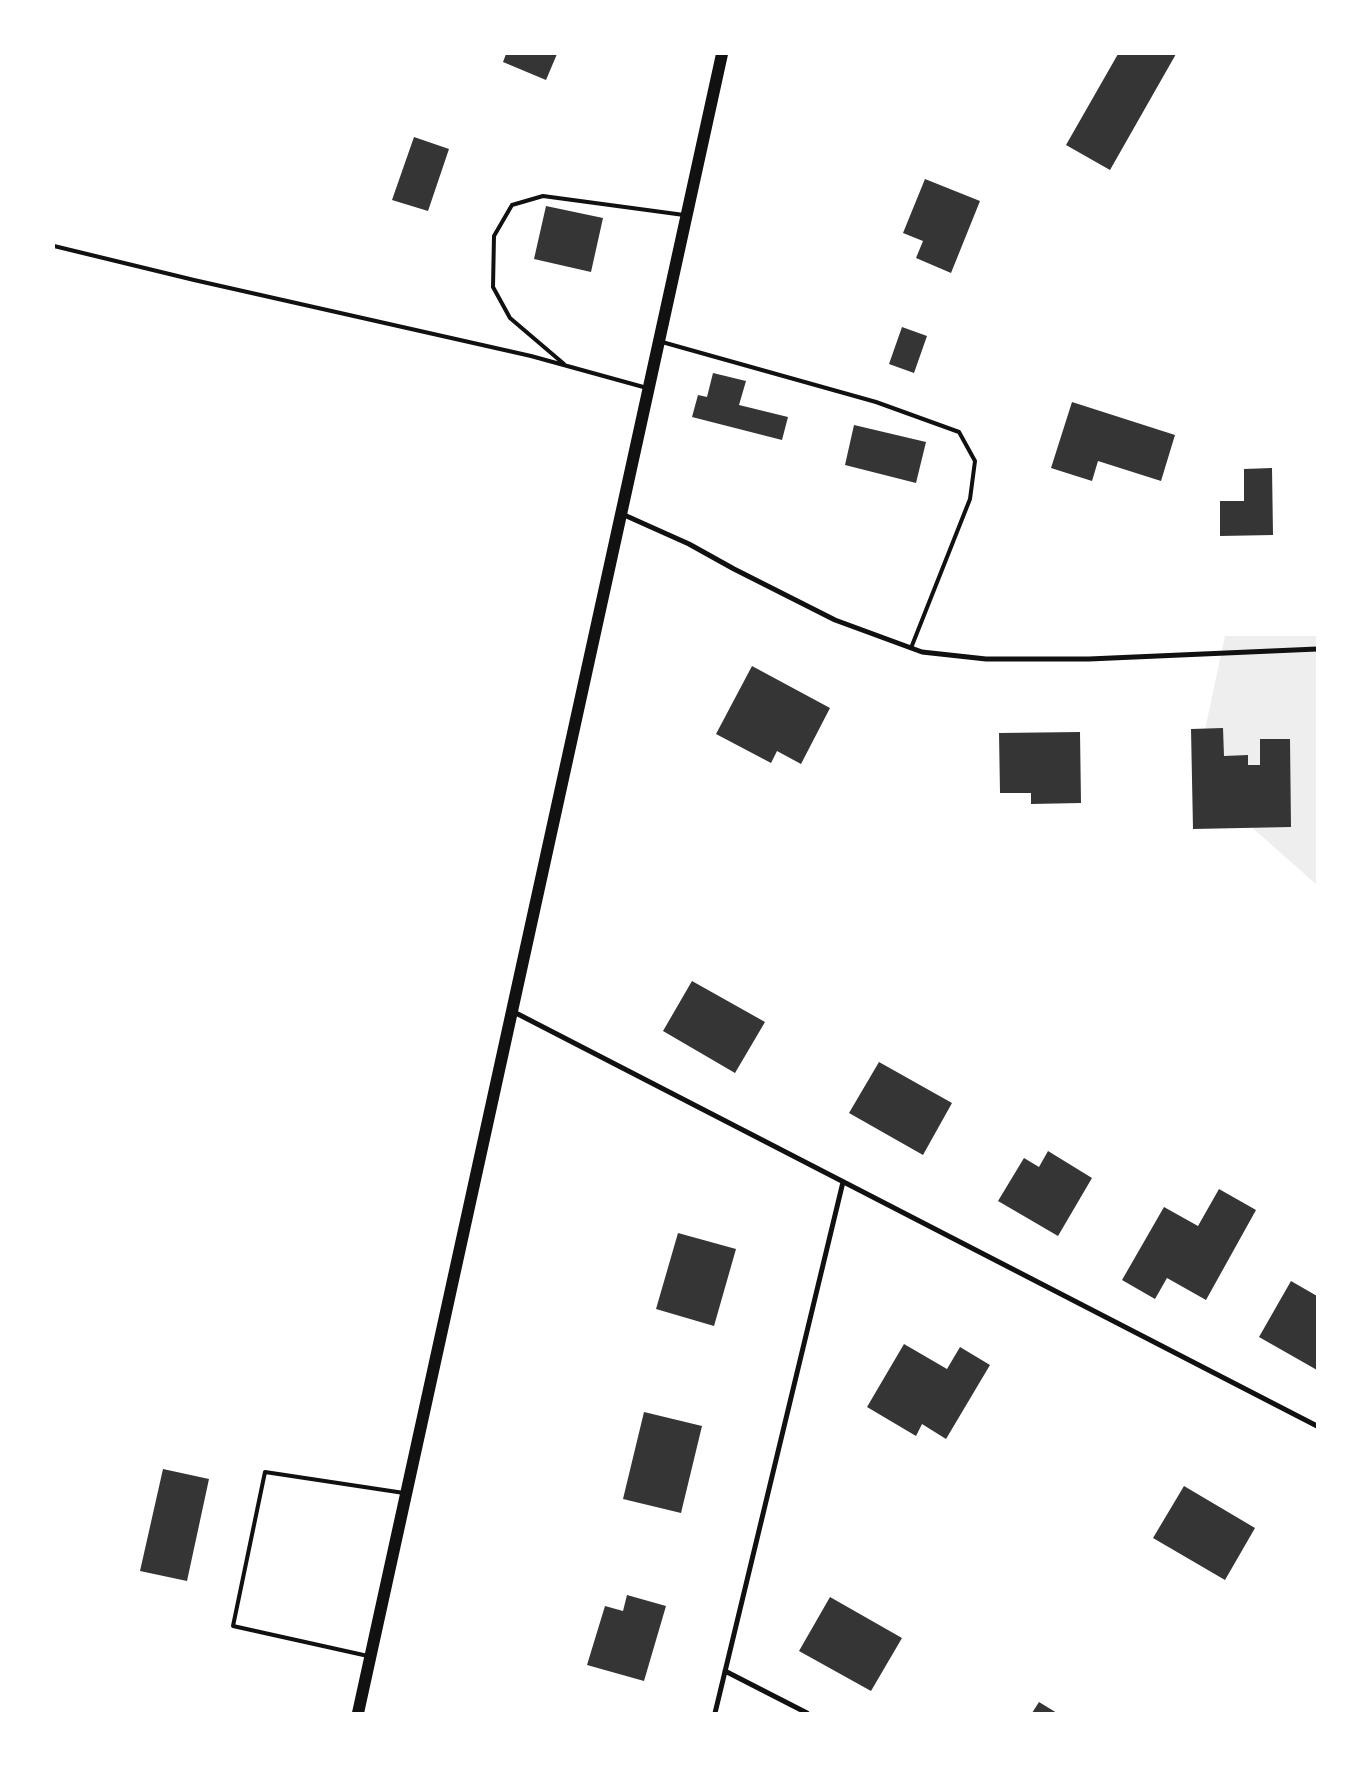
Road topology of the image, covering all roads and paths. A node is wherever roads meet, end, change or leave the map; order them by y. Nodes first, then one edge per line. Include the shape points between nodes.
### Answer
1 (722, 54) edge
2 (687, 216) junction
3 (54, 246) edge
4 (660, 341) junction
5 (565, 366) junction
6 (649, 389) junction
7 (620, 513) junction
8 (911, 648) junction
9 (1317, 649) edge
10 (511, 1011) junction
11 (843, 1182) junction
12 (1317, 1426) edge
13 (406, 1494) junction
14 (370, 1657) junction
15 (725, 1672) junction
16 (358, 1713) edge
17 (715, 1713) edge
18 (807, 1713) edge

1 - 2 main road
2 - 4 main road
2 - 5 lane via 543,196 512,205 494,236 493,286 510,318
3 - 5 lane
4 - 6 main road
4 - 8 lane via 876,402 959,432 974,461 970,499
5 - 6 lane
6 - 7 main road
7 - 8 street via 689,544 834,620
7 - 10 main road
8 - 9 street via 986,659 1089,659
10 - 11 street
10 - 13 main road
11 - 12 street
11 - 15 street
13 - 14 main road
13 - 14 lane via 265,1472 233,1626
14 - 16 main road
15 - 17 street
15 - 18 street

